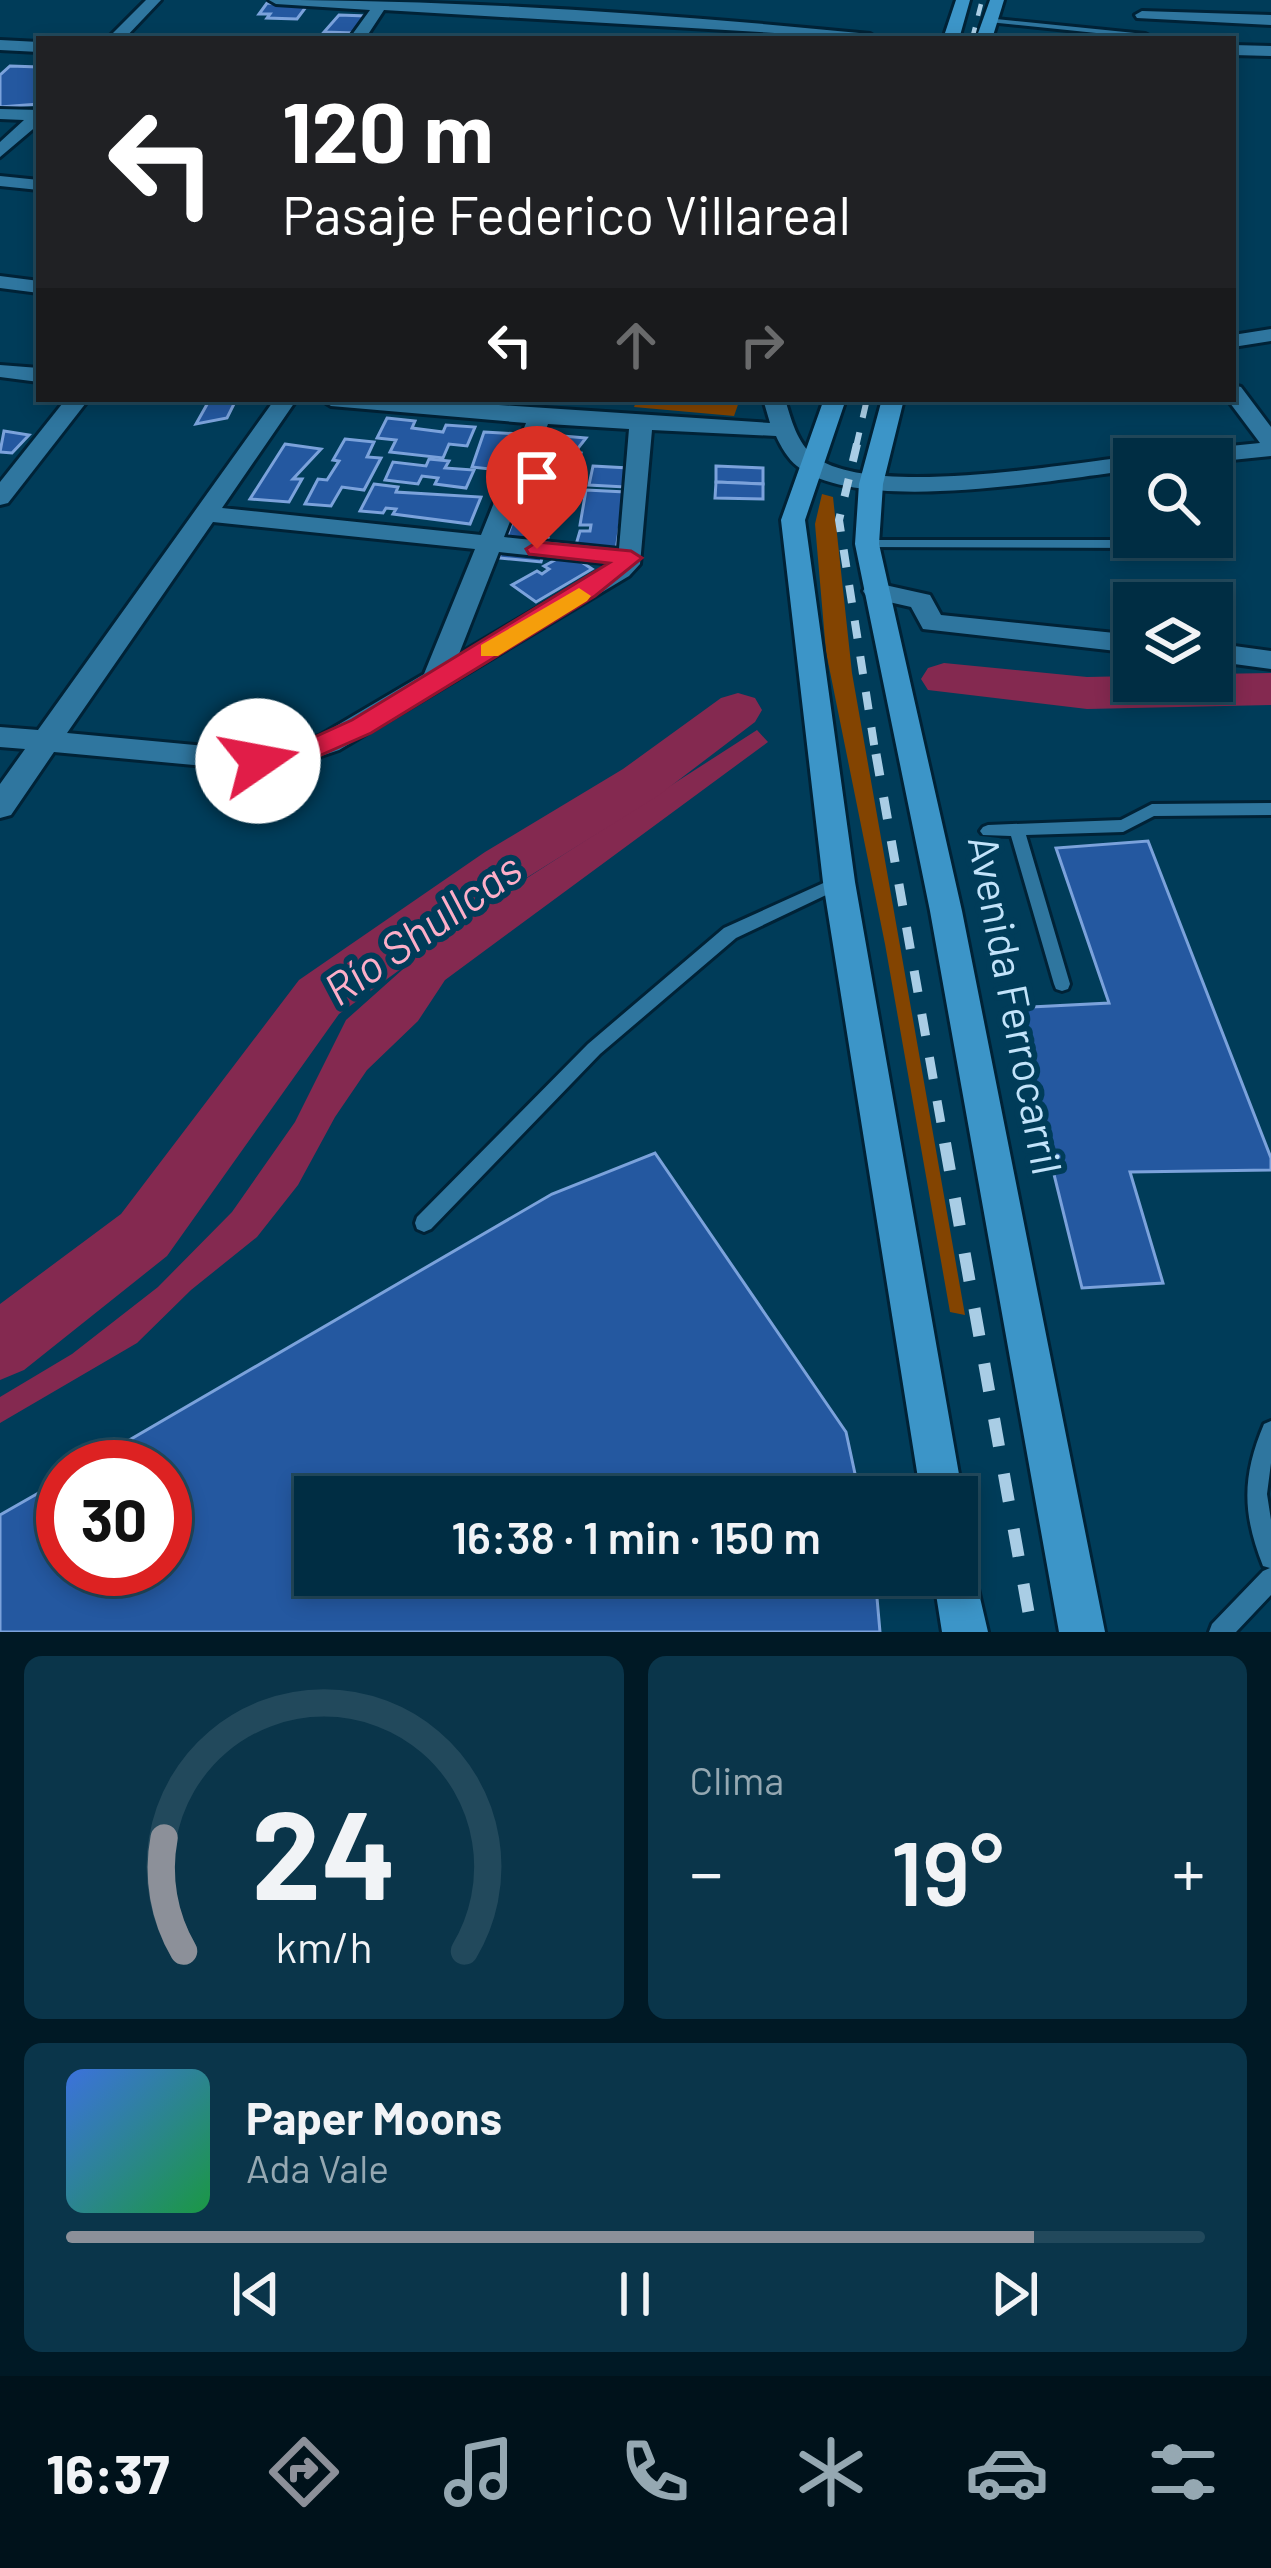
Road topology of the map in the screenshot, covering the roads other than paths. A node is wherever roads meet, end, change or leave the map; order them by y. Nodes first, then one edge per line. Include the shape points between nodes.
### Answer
1 (154, 0) edge
2 (276, 0) edge
3 (661, 0) edge
4 (963, 0) edge
5 (997, 0) edge
6 (382, 3) edge
7 (508, 6) edge
8 (1140, 8) edge
9 (989, 20) junction
10 (1271, 20) edge
11 (651, 21) junction
12 (118, 36) edge
13 (359, 36) edge
14 (644, 36) edge
15 (789, 36) edge
16 (952, 36) edge
17 (985, 36) edge
18 (1137, 36) edge
19 (0, 45) edge
20 (36, 47) edge
21 (1236, 50) edge
22 (1271, 50) edge
23 (0, 113) edge
24 (36, 116) edge
25 (36, 119) edge
26 (0, 152) edge
27 (0, 181) edge
28 (36, 185) edge
29 (0, 282) edge
30 (36, 287) edge
31 (1271, 335) edge
32 (1236, 341) edge
33 (1271, 349) edge
34 (1236, 355) edge
35 (0, 371) edge
36 (36, 375) edge
37 (1236, 396) edge
38 (76, 402) edge
39 (284, 402) edge
40 (400, 402) edge
41 (775, 402) edge
42 (834, 402) edge
43 (892, 402) edge
44 (470, 405) edge
45 (540, 417) junction
46 (640, 424) junction
47 (782, 430) junction
48 (1271, 446) edge
49 (1233, 451) edge
50 (1113, 465) edge
51 (809, 466) junction
52 (871, 484) junction
53 (0, 498) edge
54 (209, 514) junction
55 (867, 544) junction
56 (1113, 544) edge
57 (490, 545) junction
58 (631, 558) junction
59 (876, 591) junction
60 (461, 615) junction
61 (519, 633) junction
62 (1113, 642) edge
63 (1233, 655) edge
64 (1271, 660) edge
65 (433, 685) junction
66 (0, 736) edge
67 (44, 743) junction
68 (0, 807) edge
69 (1271, 808) edge
70 (988, 831) dead end
71 (1017, 831) junction
72 (838, 871) junction
73 (1062, 984) dead end
74 (424, 1222) dead end
75 (1271, 1432) edge
76 (939, 1476) edge
77 (1271, 1558) edge
78 (1271, 1579) edge
79 (959, 1596) edge
80 (965, 1632) edge
81 (1082, 1632) edge
82 (1220, 1632) edge

1 - 12 street
2 - 6 street
3 - 11 street
4 - 16 main road
5 - 9 main road
6 - 7 street
6 - 13 street
7 - 11 street
8 - 10 street
9 - 17 main road
9 - 18 lane
11 - 14 street
11 - 15 street
19 - 20 street
21 - 22 street
23 - 24 street
25 - 26 street
27 - 28 street
29 - 30 street
31 - 32 street
33 - 34 street
35 - 36 street
37 - 48 street
38 - 53 street
39 - 54 street
40 - 44 street
41 - 47 street
42 - 51 main road
43 - 52 main road, Avenida Ferrocarril
44 - 45 street
45 - 46 street
45 - 57 street
46 - 47 street
46 - 58 street
47 - 51 street
48 - 49 street
50 - 52 street
51 - 52 street
51 - 72 main road via 793,520
52 - 55 main road, Avenida Ferrocarril
54 - 57 street
54 - 67 street
55 - 56 lane
55 - 59 main road, Avenida Ferrocarril
57 - 58 street
57 - 60 street
58 - 61 street
59 - 62 street via 921,602 932,623
59 - 81 main road, Avenida Ferrocarril via 946,911
60 - 61 street via 487,632
60 - 65 street
61 - 65 street
63 - 64 street
65 - 67 street via 329,743 282,759
66 - 67 street
67 - 68 street
69 - 71 lane via 1152,810 1123,826
70 - 71 lane
71 - 73 lane
72 - 74 lane via 730,933 594,1049
72 - 76 main road
75 - 77 lane via 1254,1478
78 - 82 lane
79 - 80 main road

